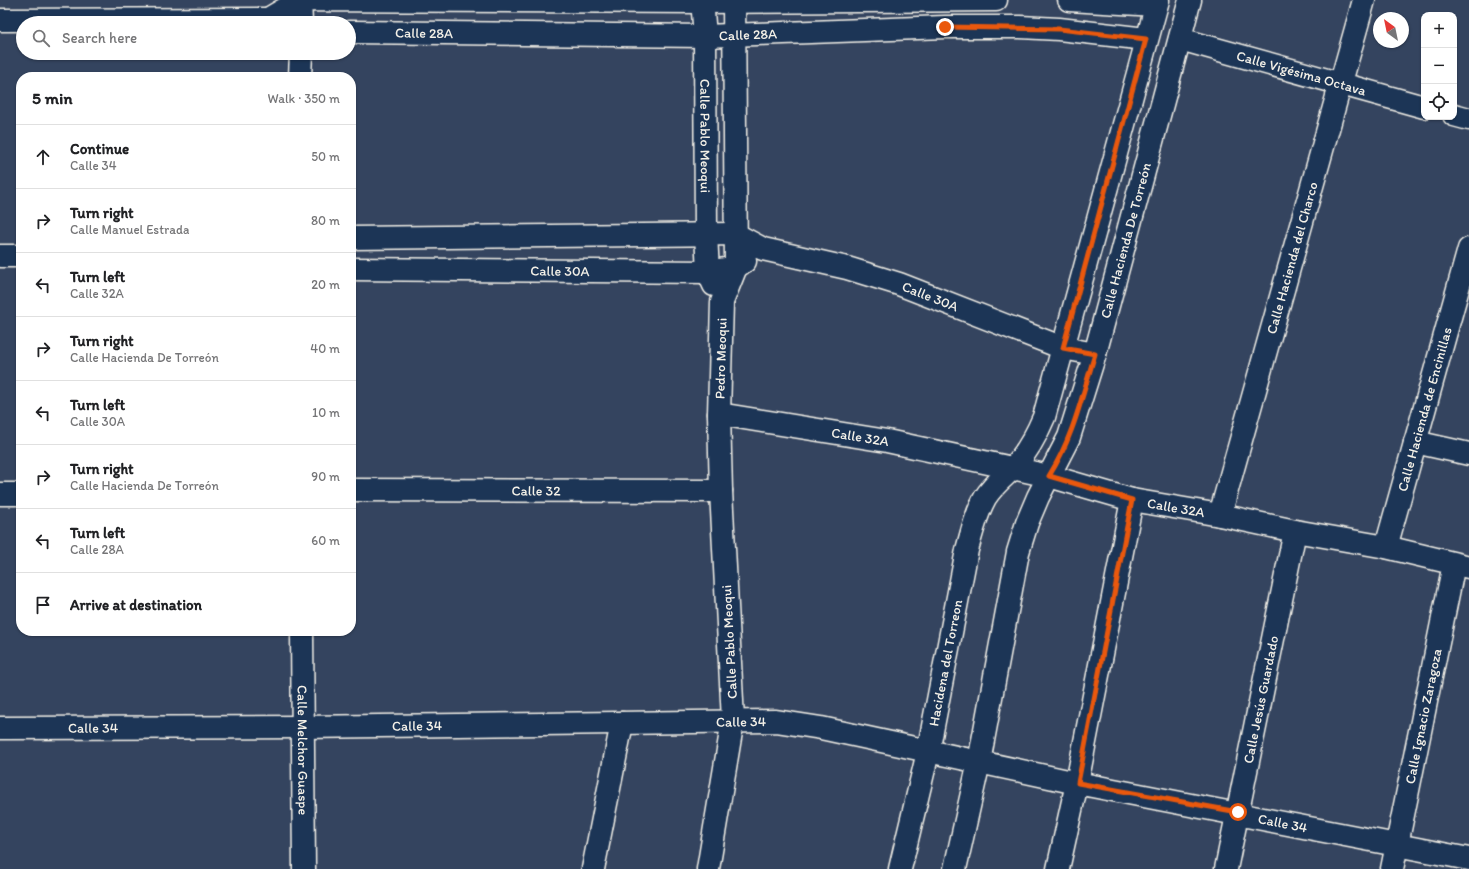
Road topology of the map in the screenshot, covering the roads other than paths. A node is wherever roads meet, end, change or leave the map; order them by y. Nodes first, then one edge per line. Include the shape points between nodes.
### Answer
1 (300, 0) edge
2 (996, 0) edge
3 (1069, 0) edge
4 (1190, 0) edge
5 (1364, 0) edge
6 (702, 1) edge
7 (734, 1) edge
8 (945, 1) edge
9 (1157, 3) edge
10 (280, 16) edge
11 (300, 16) edge
12 (0, 20) edge
13 (16, 20) edge
14 (945, 27) junction
15 (356, 32) edge
16 (705, 36) junction
17 (735, 36) junction
18 (1146, 39) junction
19 (1180, 39) junction
20 (301, 60) edge
21 (300, 72) edge
22 (1341, 84) junction
23 (1421, 106) edge
24 (1457, 116) edge
25 (1469, 119) edge
26 (706, 234) junction
27 (735, 234) junction
28 (356, 238) edge
29 (763, 249) junction
30 (1469, 249) edge
31 (0, 256) edge
32 (16, 256) edge
33 (736, 267) junction
34 (356, 269) edge
35 (708, 272) junction
36 (1465, 284) edge
37 (722, 302) junction
38 (1063, 348) junction
39 (1095, 354) junction
40 (719, 414) junction
41 (1416, 442) junction
42 (1469, 454) edge
43 (1013, 468) junction
44 (1049, 476) junction
45 (356, 490) edge
46 (721, 491) junction
47 (0, 494) edge
48 (16, 494) edge
49 (1132, 500) junction
50 (1220, 515) junction
51 (1295, 531) junction
52 (1386, 547) junction
53 (1462, 565) edge
54 (302, 636) edge
55 (733, 720) junction
56 (622, 722) junction
57 (302, 727) junction
58 (0, 728) edge
59 (928, 752) junction
60 (979, 762) junction
61 (1078, 783) junction
62 (1238, 812) junction
63 (1397, 844) junction
64 (1469, 859) edge
65 (304, 869) edge
66 (593, 869) edge
67 (708, 869) edge
68 (900, 869) edge
69 (955, 869) edge
70 (1058, 869) edge
71 (1226, 869) edge
72 (1392, 869) edge

1 - 6 street
1 - 10 street
1 - 11 street
2 - 8 street
3 - 9 street
4 - 19 street, Calle Hacienda De Torreón
5 - 22 street, Calle Hacienda del Charco
6 - 7 street
6 - 16 street, Calle Pablo Meoqui
7 - 8 street
7 - 17 street
8 - 14 street
9 - 18 street
12 - 13 street
14 - 17 street, Calle 28A
14 - 18 street, Calle 28A via 1059,29
15 - 16 street, Calle 28A
16 - 17 street, Calle 28A
16 - 26 street, Calle Pablo Meoqui
17 - 27 street
18 - 38 street
19 - 22 street, Calle Vigésima Octava
19 - 39 street, Calle Hacienda De Torreón
20 - 21 street
22 - 23 street, Calle Vigésima Octava
22 - 50 street, Calle Hacienda del Charco
24 - 25 street
26 - 27 street, Calle 30A
26 - 28 street, Calle 30A
26 - 35 street, Calle Pablo Meoqui
27 - 29 street, Calle 30A
27 - 33 street
29 - 33 street, Calle 30A
29 - 38 street, Calle 30A via 847,268 899,284
30 - 36 street, Calle Hacienda de Encinillas
31 - 32 street
33 - 35 street, Calle 30A
33 - 37 street, Pedro Meoqui
34 - 35 street, Calle 30A
35 - 37 street, Pedro Meoqui
36 - 41 street, Calle Hacienda de Encinillas
37 - 40 street, Pedro Meoqui
38 - 39 street, Calle 30A
38 - 43 street via 1044,417 1027,452
39 - 44 street, Calle Hacienda De Torreón via 1069,438
40 - 43 street, Calle 32A via 888,441
40 - 46 street, Calle Pablo Meoqui
41 - 42 street
41 - 52 street, Calle Hacienda de Encinillas
43 - 44 street, Calle 32A
43 - 59 street, Hacidena del Torreon via 997,482 975,519
44 - 49 street, Calle 32A
44 - 60 street via 1027,523 1018,552
45 - 46 street, Calle 32
46 - 55 street, Calle Pablo Meoqui
47 - 48 street
49 - 50 street, Calle 32A
49 - 61 street
50 - 51 street, Calle 32A
51 - 52 street, Calle 32A
51 - 62 street, Calle Jesús Guardado
52 - 53 street, Calle 32A
53 - 63 street, Calle Ignacio Zaragoza
54 - 57 street, Calle Melchor Guaspe
55 - 56 street, Calle 34
55 - 59 street, Calle 34 via 776,721 814,727
55 - 67 street, Calle Pablo Meoqui
56 - 57 street, Calle 34
56 - 66 street
57 - 58 street, Calle 34
57 - 65 street, Calle Melchor Guaspe
59 - 60 street, Calle 34
59 - 68 street, Hacidena del Torreon
60 - 61 street, Calle 34
60 - 69 street
61 - 62 street, Calle 34
61 - 70 street
62 - 63 street, Calle 34
62 - 71 street, Calle Jesús Guardado
63 - 64 street, Calle 34
63 - 72 street, Calle Ignacio Zaragoza

